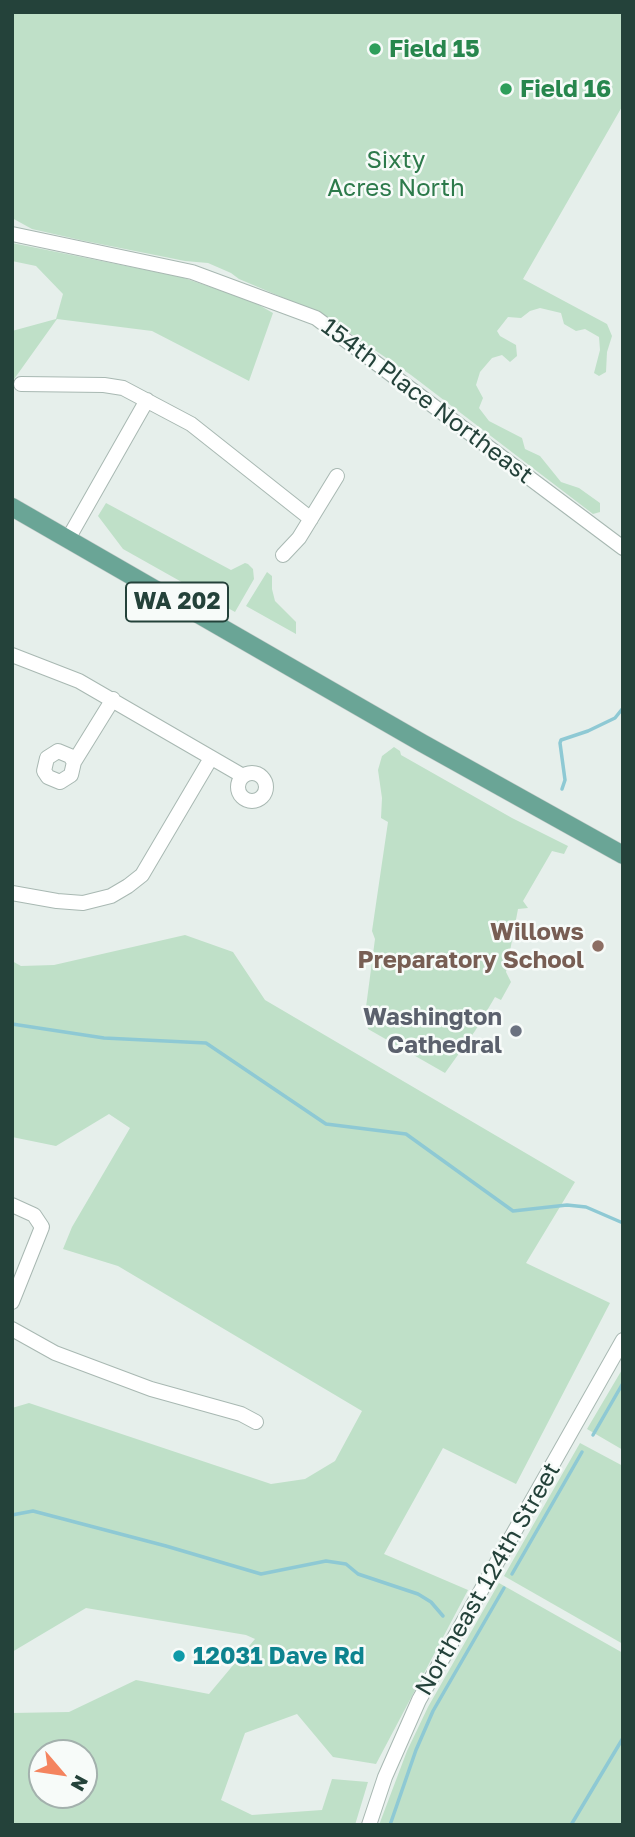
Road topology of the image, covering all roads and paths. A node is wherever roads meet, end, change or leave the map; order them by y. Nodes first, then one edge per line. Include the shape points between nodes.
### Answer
1 (12, 234) edge
2 (22, 384) dead end
3 (147, 400) junction
4 (337, 476) dead end
5 (12, 508) edge
6 (311, 519) junction
7 (68, 539) junction
8 (623, 548) edge
9 (283, 555) dead end
10 (12, 654) edge
11 (113, 699) junction
12 (211, 758) junction
13 (74, 762) dead end
14 (243, 776) dead end
15 (623, 855) edge
16 (12, 893) edge
17 (12, 1205) edge
18 (12, 1302) edge
19 (12, 1329) edge
20 (623, 1340) edge
21 (256, 1422) dead end
22 (369, 1825) edge

1 - 8 street, 154th Place Northeast via 192,272 316,318
2 - 3 street via 104,385
3 - 6 street via 191,424
3 - 7 street
4 - 6 street
5 - 7 main road, WA 202
6 - 9 street
7 - 15 main road, WA 202
10 - 11 street
11 - 12 street
11 - 13 street
12 - 14 street
12 - 16 street via 142,875 111,896 83,903
17 - 18 street via 34,1215 42,1227
19 - 21 street via 55,1353 151,1390
20 - 22 street, Northeast 124th Street via 419,1700

